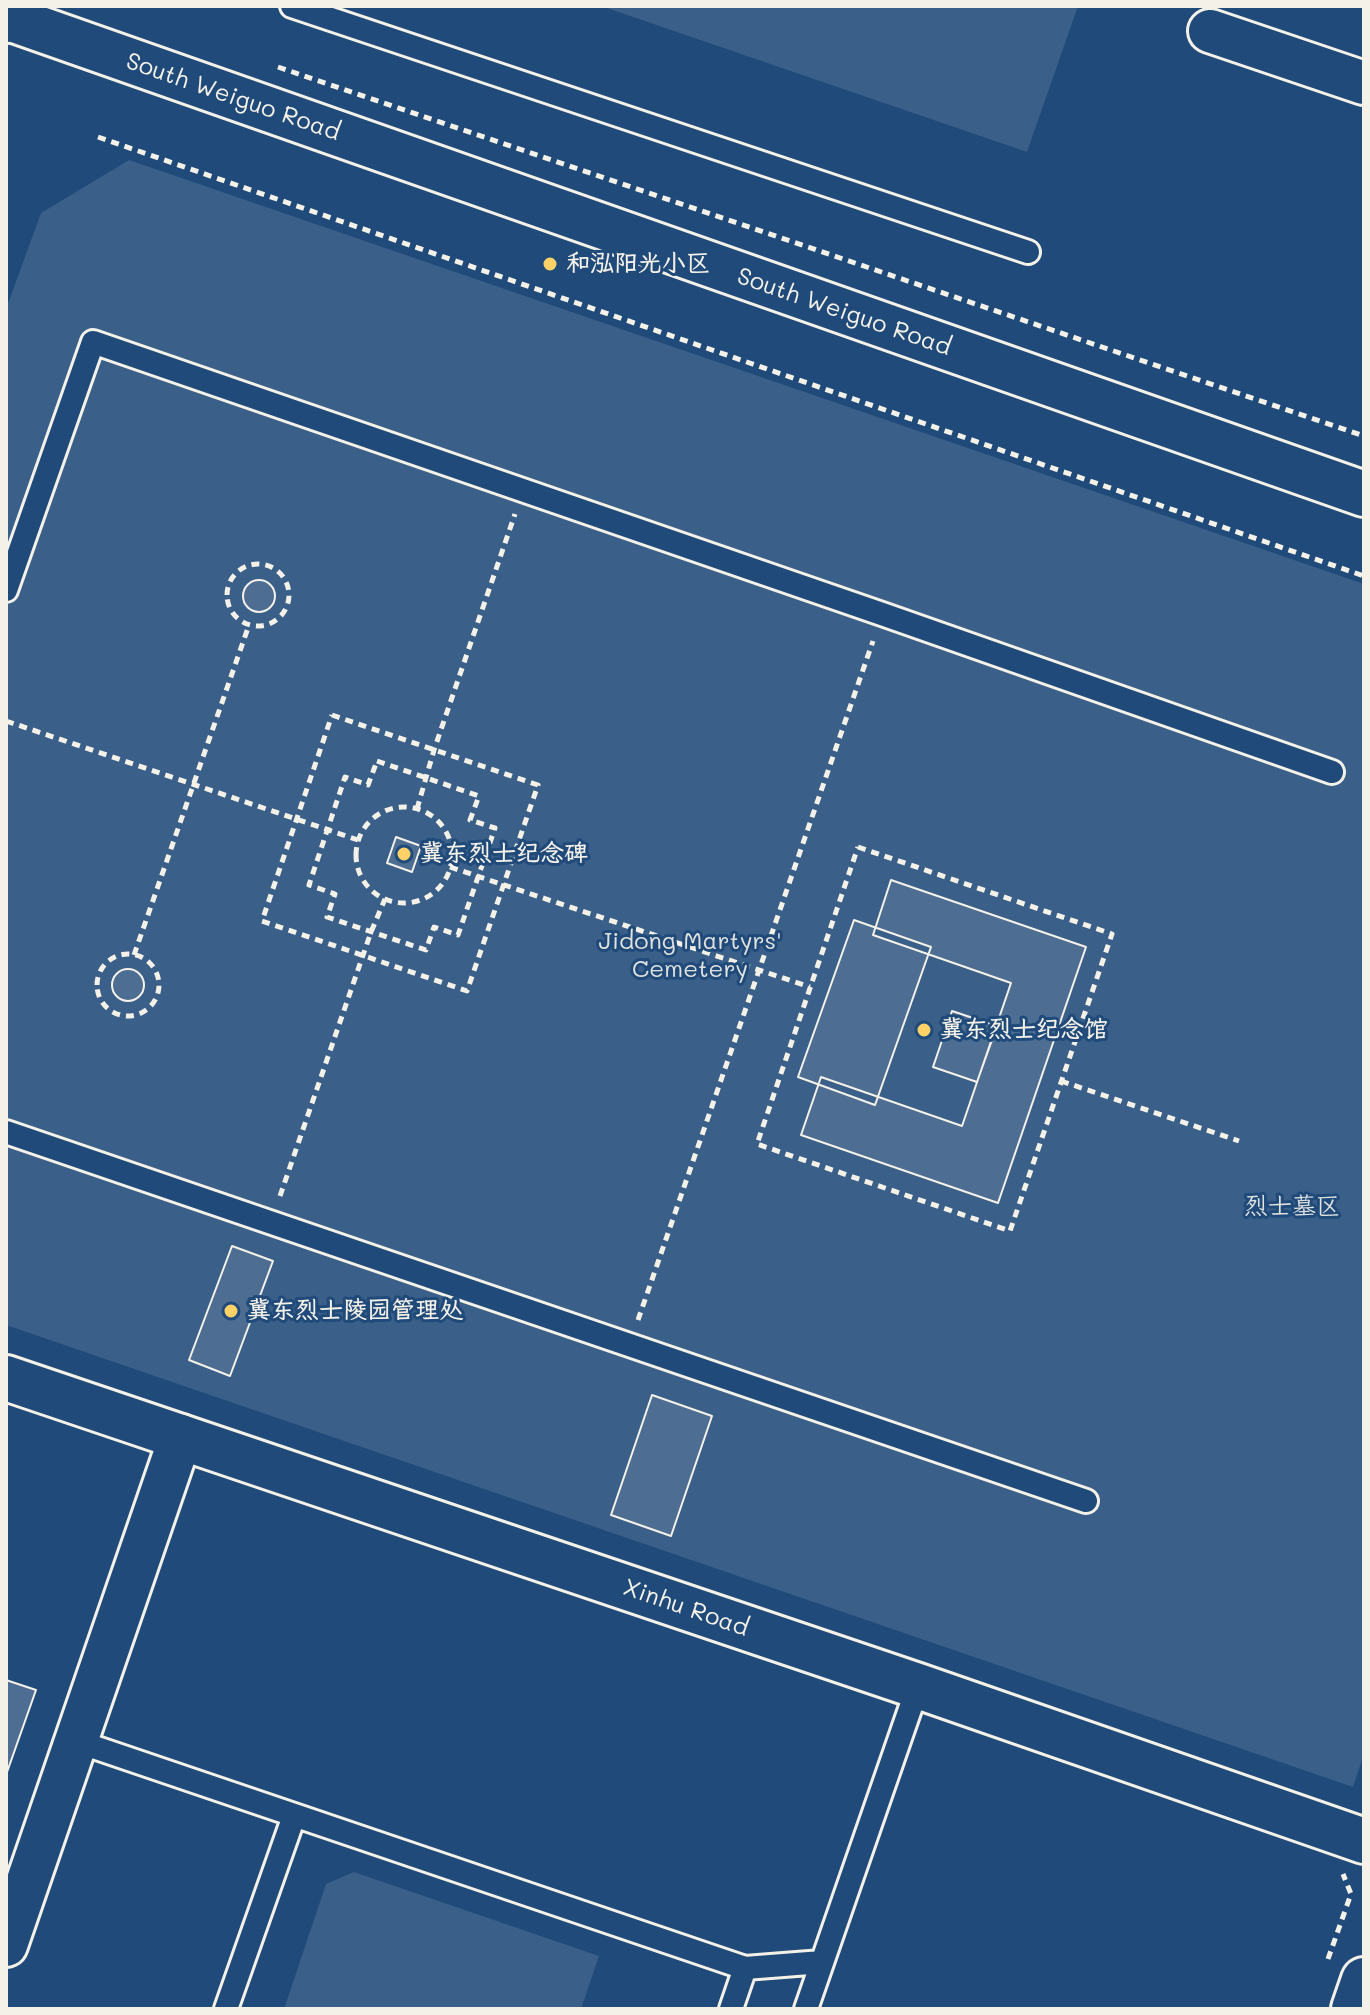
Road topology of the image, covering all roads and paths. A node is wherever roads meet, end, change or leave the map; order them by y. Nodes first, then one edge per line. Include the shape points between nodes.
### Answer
1 (11, 6) edge
2 (292, 6) edge
3 (6, 18) edge
4 (1210, 31) dead end
5 (264, 62) dead end
6 (1364, 83) edge
7 (98, 137) dead end
8 (1028, 252) dead end
9 (1364, 436) edge
10 (523, 491) junction
11 (1364, 494) edge
12 (1364, 576) edge
13 (6, 590) edge
14 (882, 614) junction
15 (249, 625) junction
16 (6, 721) edge
17 (434, 750) junction
18 (1332, 772) dead end
19 (425, 777) junction
20 (193, 785) junction
21 (417, 809) junction
22 (296, 820) junction
23 (327, 831) junction
24 (358, 840) junction
25 (450, 867) junction
26 (478, 876) junction
27 (504, 884) junction
28 (385, 899) junction
29 (371, 932) junction
30 (134, 955) junction
31 (759, 970) junction
32 (810, 987) junction
33 (1061, 1081) junction
34 (6, 1132) edge
35 (1239, 1141) dead end
36 (271, 1223) junction
37 (629, 1346) junction
38 (6, 1378) edge
39 (181, 1436) junction
40 (1086, 1501) dead end
41 (918, 1686) junction
42 (76, 1741) junction
43 (294, 1816) junction
44 (1353, 1856) edge
45 (14, 1894) edge
46 (6, 1945) edge
47 (822, 1962) junction
48 (745, 1968) junction
49 (1345, 1973) edge
50 (226, 2009) edge
51 (731, 2009) edge
52 (806, 2009) edge
53 (1354, 2009) edge

1 - 3 street
2 - 8 lane
3 - 11 street, South Weiguo Road
4 - 6 street
5 - 9 path
7 - 12 path
10 - 13 lane via 93,342
10 - 14 lane
10 - 17 path
14 - 18 lane
14 - 31 path
15 - 15 path via 277,619 288,603 280,573 261,564 233,576 227,595 233,613
15 - 20 path
16 - 20 path
17 - 19 path
17 - 22 path via 332,715
17 - 27 path via 538,785
19 - 21 path
19 - 23 path via 377,761 368,785 345,777
19 - 26 path via 479,796 470,820 495,828
20 - 22 path
20 - 30 path
21 - 24 path via 403,807 375,817
21 - 25 path via 431,815 449,838
22 - 23 path
22 - 27 path via 262,921 467,991
23 - 24 path
23 - 29 path via 309,885 335,894 327,917
24 - 28 path via 363,881
25 - 26 path
25 - 28 path via 425,898 401,903
26 - 27 path
26 - 29 path via 458,935 434,927 426,950
27 - 31 path
28 - 29 path
29 - 36 path
30 - 30 path via 123,954 105,964 97,984 109,1010 127,1016 146,1010 158,994 152,965
31 - 32 path
31 - 37 path
32 - 33 path via 858,847 1112,934
32 - 33 path via 757,1144 1010,1231
33 - 35 path
34 - 36 lane
36 - 37 lane
37 - 40 lane
38 - 39 street, Xinhu Road
39 - 41 street, Xinhu Road
39 - 42 street
41 - 44 street, Xinhu Road
41 - 47 lane
42 - 43 lane
42 - 45 street
43 - 48 lane
43 - 50 lane
44 - 49 path
45 - 46 street
47 - 48 lane
47 - 52 lane
48 - 51 lane
49 - 53 street

